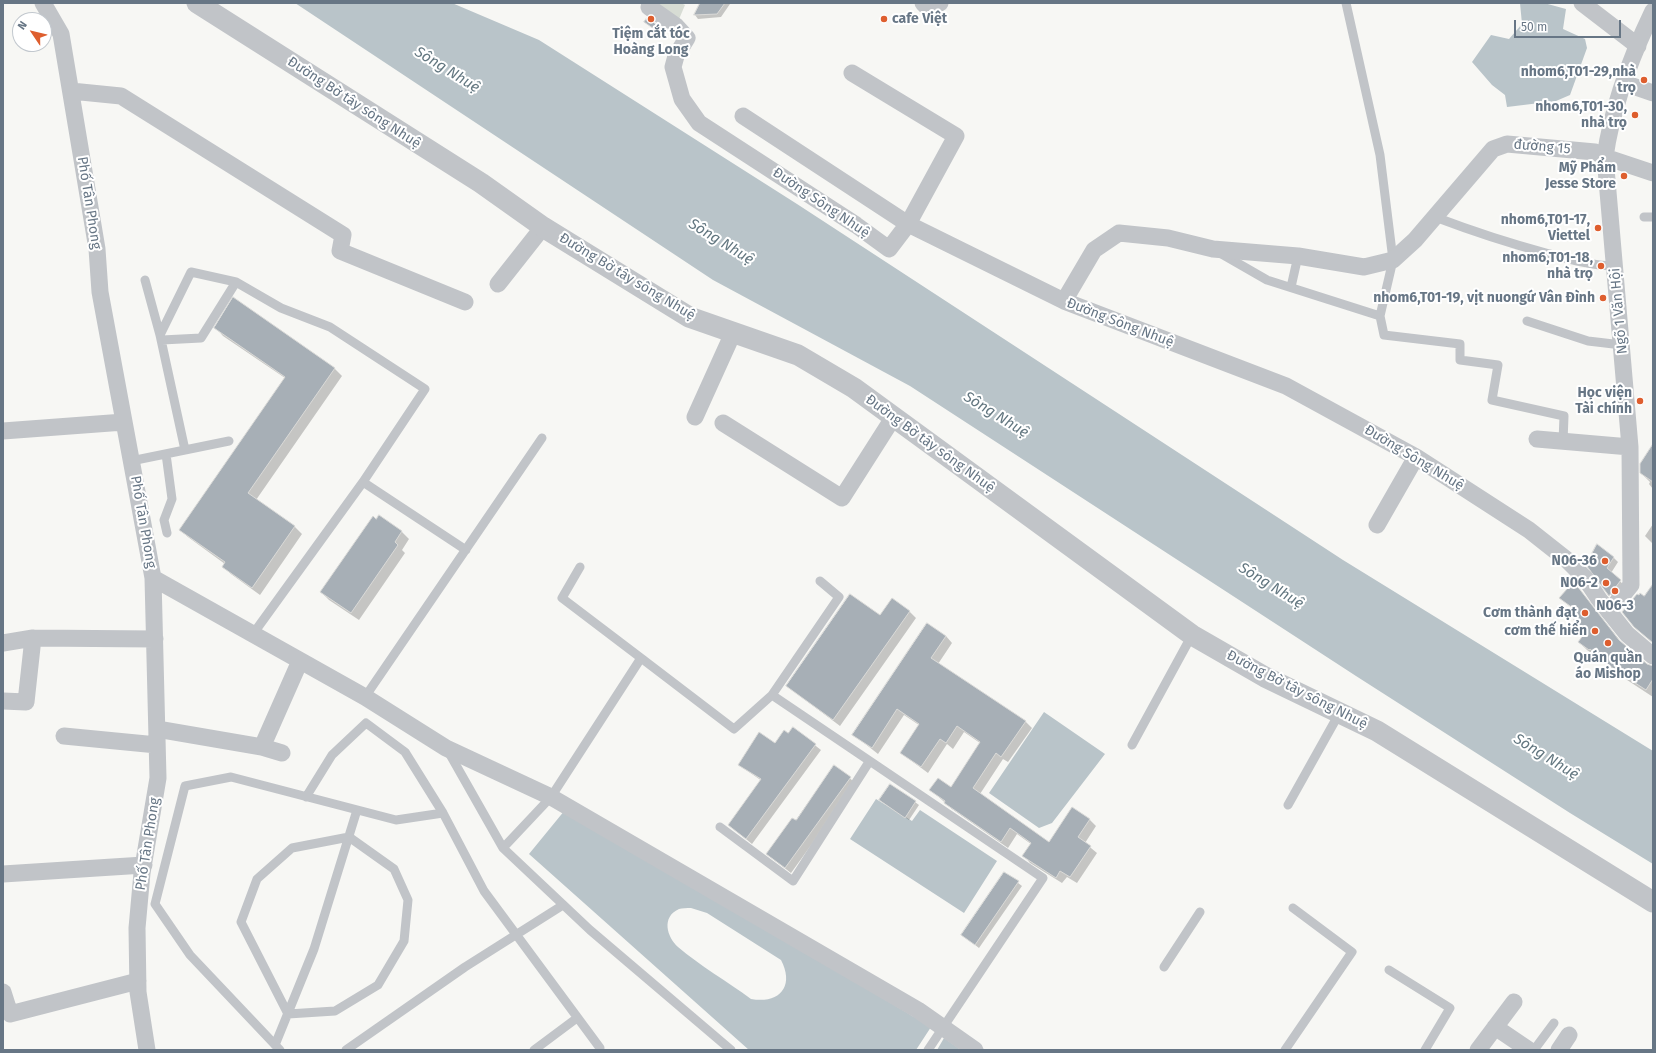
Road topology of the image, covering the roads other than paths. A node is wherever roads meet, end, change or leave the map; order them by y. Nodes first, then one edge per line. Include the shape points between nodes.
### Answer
1 (43, 3) edge
2 (197, 3) edge
3 (923, 3) edge
4 (940, 3) edge
5 (1346, 3) edge
6 (1582, 3) edge
7 (648, 4) edge
8 (1651, 19) edge
9 (1638, 46) junction
10 (852, 73) dead end
11 (1624, 83) junction
12 (71, 91) junction
13 (1653, 93) edge
14 (743, 116) dead end
15 (1605, 157) junction
16 (1653, 174) edge
17 (1435, 217) junction
18 (908, 224) junction
19 (542, 227) junction
20 (1213, 249) junction
21 (1298, 256) junction
22 (1394, 260) junction
23 (1615, 266) junction
24 (145, 280) dead end
25 (236, 282) junction
26 (498, 284) dead end
27 (1291, 287) junction
28 (465, 302) dead end
29 (1071, 303) junction
30 (1380, 316) junction
31 (1527, 321) dead end
32 (734, 333) junction
33 (161, 338) junction
34 (1622, 345) junction
35 (695, 417) dead end
36 (893, 418) junction
37 (124, 422) junction
38 (723, 423) dead end
39 (3, 431) edge
40 (542, 438) dead end
41 (1537, 440) dead end
42 (229, 442) dead end
43 (1563, 442) junction
44 (1630, 447) junction
45 (185, 450) junction
46 (166, 454) junction
47 (1416, 457) junction
48 (131, 461) junction
49 (363, 482) junction
50 (1378, 525) dead end
51 (167, 533) dead end
52 (466, 550) junction
53 (580, 567) dead end
54 (153, 578) junction
55 (820, 581) dead end
56 (1609, 612) junction
57 (253, 634) junction
58 (1192, 635) junction
59 (33, 638) junction
60 (154, 639) junction
61 (3, 643) edge
62 (1653, 656) edge
63 (641, 658) junction
64 (300, 661) junction
65 (772, 696) junction
66 (365, 697) junction
67 (3, 701) edge
68 (1340, 712) junction
69 (64, 736) dead end
70 (157, 737) junction
71 (1132, 745) dead end
72 (262, 747) junction
73 (446, 748) junction
74 (282, 753) dead end
75 (869, 762) junction
76 (306, 797) junction
77 (551, 797) junction
78 (1288, 806) dead end
79 (357, 810) junction
80 (443, 814) junction
81 (720, 827) dead end
82 (349, 837) junction
83 (503, 848) junction
84 (144, 865) junction
85 (3, 874) edge
86 (1653, 902) edge
87 (563, 905) junction
88 (1293, 908) dead end
89 (1200, 912) dead end
90 (516, 935) junction
91 (1164, 966) dead end
92 (1389, 970) dead end
93 (138, 981) junction
94 (3, 992) edge
95 (1514, 1002) dead end
96 (288, 1014) junction
97 (577, 1018) junction
98 (1554, 1023) dead end
99 (943, 1027) junction
100 (1496, 1027) junction
101 (1569, 1035) dead end
102 (277, 1047) edge
103 (600, 1048) dead end
104 (147, 1050) edge
105 (346, 1050) edge
106 (534, 1050) edge
107 (732, 1050) edge
108 (928, 1050) edge
109 (975, 1050) edge
110 (1285, 1050) edge
111 (1425, 1050) edge
112 (1478, 1050) edge
113 (1529, 1050) edge
114 (1534, 1050) edge
115 (1559, 1050) edge

1 - 12 street, Phố Tân Phong via 60,34
2 - 19 street, Đường Bờ tây sông Nhuệ via 481,183
3 - 4 street via 928,8
5 - 22 lane via 1380,155
6 - 9 street
7 - 18 street, Đường Sông Nhuệ via 687,38 676,56 673,67 682,99 699,123 856,225 888,249
8 - 9 street, Ngõ 1 Văn Hội
9 - 11 street, Ngõ 1 Văn Hội
10 - 18 street via 956,136
11 - 13 street
11 - 15 street, Ngõ 1 Văn Hội via 1609,129
12 - 28 street via 120,96 343,235 340,251
12 - 37 street, Phố Tân Phong via 97,249 100,292
14 - 18 street
15 - 16 street, đường 15
15 - 17 street, đường 15 via 1595,152 1508,144 1493,149
15 - 23 street, Ngõ 1 Văn Hội
17 - 22 street, đường 15
17 - 23 lane via 1490,238 1559,257 1601,266
18 - 29 street, Đường Sông Nhuệ
19 - 26 street
19 - 32 street, Đường Bờ tây sông Nhuệ via 689,317
20 - 21 street
20 - 27 lane via 1267,280
20 - 29 street via 1168,238 1118,233 1094,250
21 - 22 street via 1364,267
21 - 27 lane
22 - 30 lane
23 - 34 street, Ngõ 1 Văn Hội
24 - 33 lane
25 - 33 lane via 201,338
25 - 33 lane via 191,272
25 - 49 lane via 281,308 330,327 425,389
27 - 30 lane
29 - 47 street, Đường Sông Nhuệ via 1286,386
30 - 43 lane via 1384,335 1460,344 1460,360 1498,366 1492,400 1564,416
31 - 34 lane via 1588,341
32 - 35 street
32 - 36 street, Đường Bờ tây sông Nhuệ via 798,355 854,388
33 - 45 lane
34 - 44 street, Ngõ 1 Văn Hội
36 - 38 street via 842,498
36 - 58 street, Đường Bờ tây sông Nhuệ
37 - 39 street
37 - 48 street, Phố Tân Phong
40 - 52 lane
41 - 43 street
42 - 45 lane
43 - 44 street
44 - 56 street, Ngõ 1 Văn Hội via 1631,585
45 - 46 lane
46 - 48 lane
46 - 51 lane via 172,499 164,520
47 - 50 street
47 - 56 street, Đường Sông Nhuệ via 1528,530 1567,560 1585,578
48 - 54 street, Phố Tân Phong
49 - 52 lane
49 - 57 lane
52 - 66 lane
53 - 63 lane via 562,598
54 - 57 street
54 - 60 street, Phố Tân Phong
55 - 65 lane via 839,597
56 - 62 street, Đường Sông Nhuệ via 1627,634
57 - 64 street
58 - 68 street, Đường Bờ tây sông Nhuệ via 1265,677
58 - 71 lane
59 - 60 street
59 - 61 street
59 - 67 street via 26,702
60 - 70 street, Phố Tân Phong
63 - 65 lane via 734,729
63 - 77 lane
64 - 66 street
64 - 72 street
65 - 75 lane
66 - 73 street
68 - 78 lane
68 - 86 street, Đường Bờ tây sông Nhuệ via 1377,731
69 - 70 street
70 - 72 street
70 - 84 street, Phố Tân Phong via 158,778
72 - 74 street
73 - 77 street
73 - 83 lane
75 - 81 lane via 793,881
75 - 99 lane via 1043,878
76 - 79 lane
76 - 80 lane via 332,755 366,723 405,752
76 - 102 lane via 231,777 185,786 155,904 190,956
77 - 83 lane
77 - 99 street via 918,1010
79 - 80 lane via 396,820
79 - 82 lane
80 - 90 lane via 484,891
82 - 96 lane via 314,949
82 - 96 lane via 292,848 257,878 246,907 241,922
82 - 96 lane via 394,869 408,900 404,941 378,985 335,1011
83 - 87 lane
84 - 85 street
84 - 93 street, Phố Tân Phong via 137,928
87 - 90 lane
87 - 107 lane
88 - 110 lane via 1352,952
89 - 91 lane
90 - 97 lane
90 - 105 lane
92 - 111 lane via 1450,1008
93 - 94 street via 10,1014
93 - 104 street, Phố Tân Phong
95 - 100 street
96 - 102 lane
97 - 103 lane
97 - 106 lane
98 - 114 lane
99 - 108 lane
99 - 109 street
100 - 112 street
100 - 113 street
101 - 115 street

